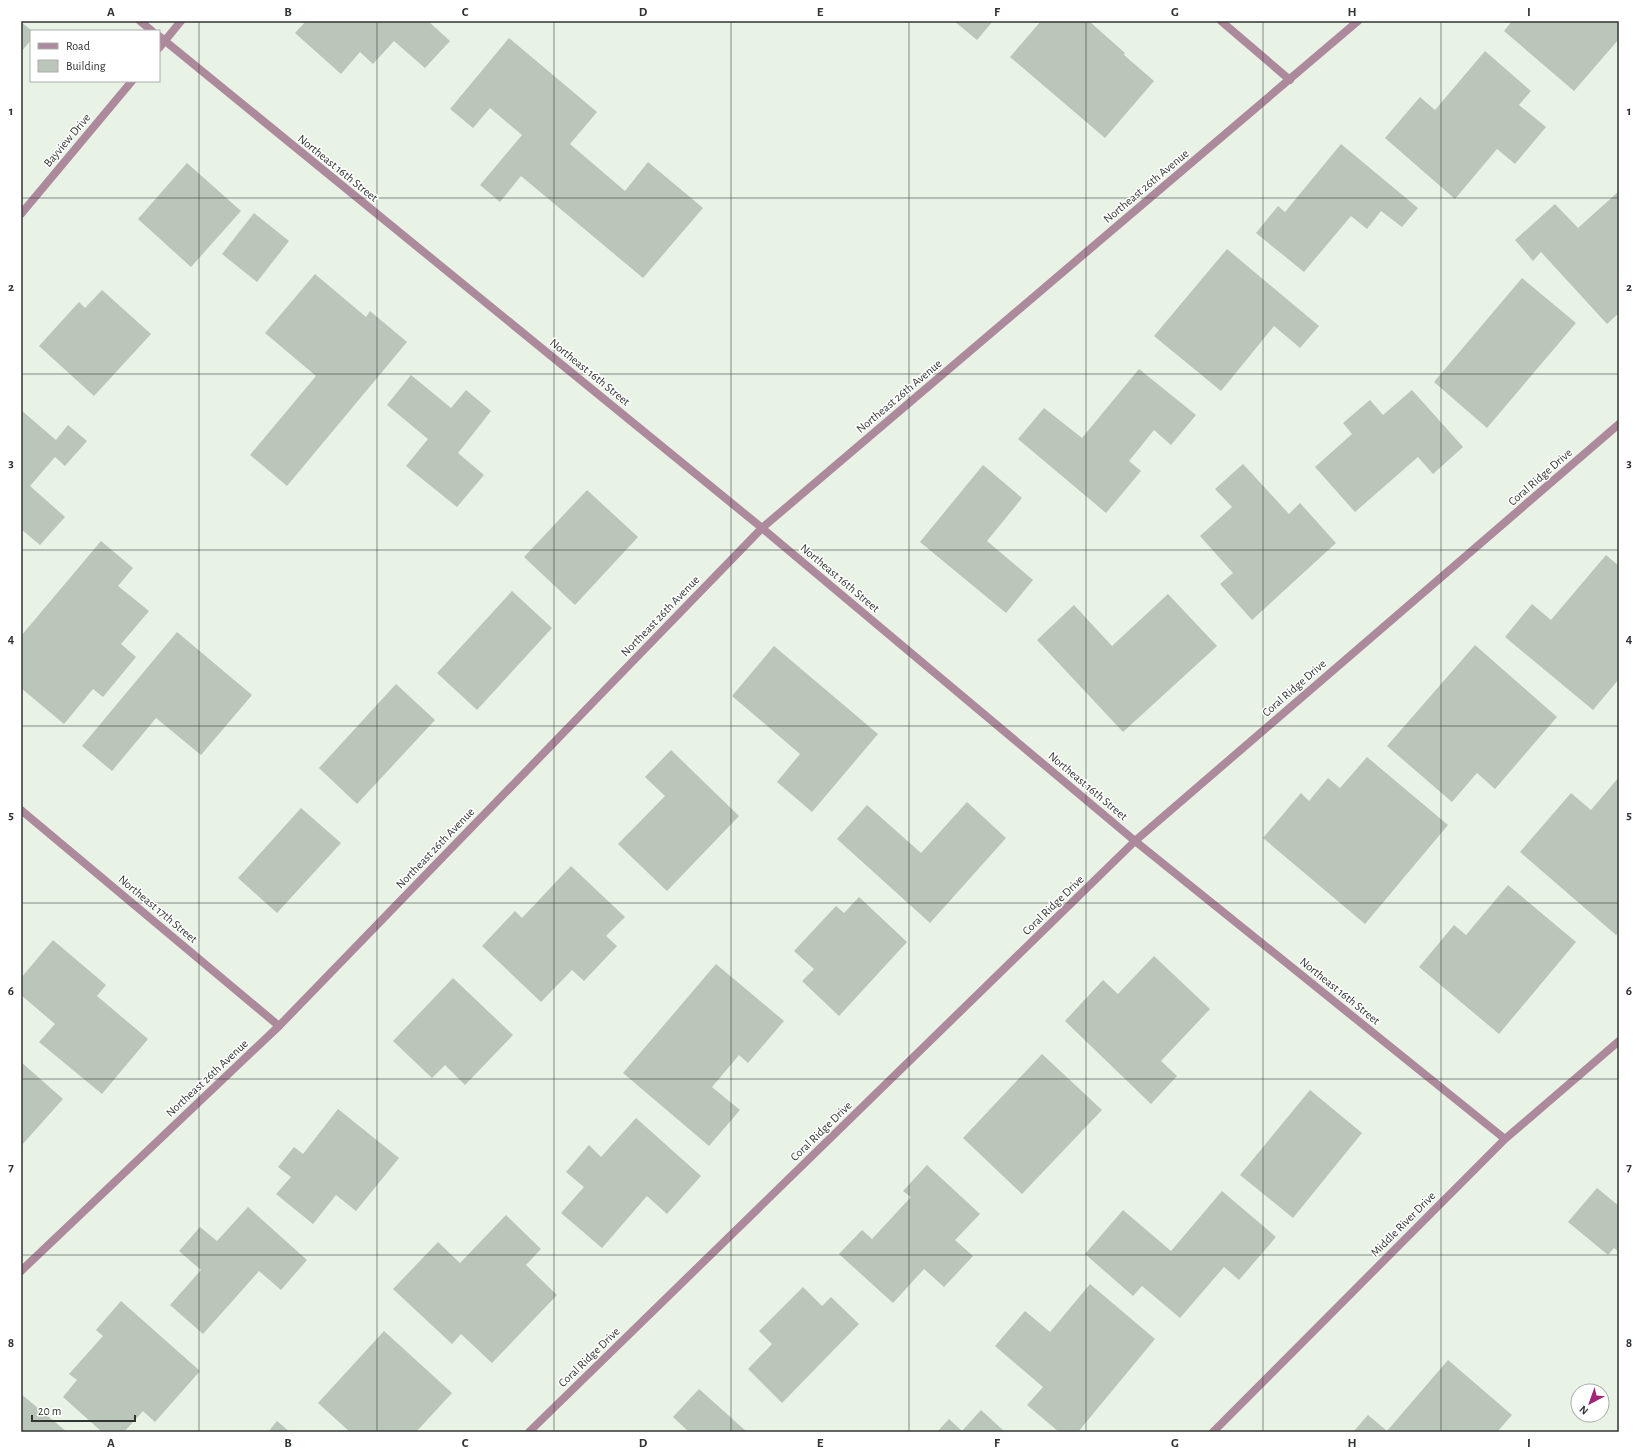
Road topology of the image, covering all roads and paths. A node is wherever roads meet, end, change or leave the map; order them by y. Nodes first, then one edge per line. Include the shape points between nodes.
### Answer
1 (140, 21) edge
2 (181, 21) edge
3 (1221, 21) edge
4 (1358, 21) edge
5 (151, 30) edge
6 (162, 39) edge
7 (1290, 80) junction
8 (131, 82) edge
9 (21, 214) edge
10 (1619, 424) edge
11 (762, 528) junction
12 (21, 810) edge
13 (1136, 841) junction
14 (279, 1026) junction
15 (1619, 1041) edge
16 (1505, 1139) junction
17 (21, 1271) edge
18 (529, 1432) edge
19 (1213, 1432) edge

1 - 5 street
2 - 6 street
3 - 7 street
4 - 7 street, Northeast 26th Avenue
6 - 11 street, Northeast 16th Street
7 - 11 street, Northeast 26th Avenue
8 - 9 street, Bayview Drive
10 - 13 street, Coral Ridge Drive
11 - 13 street, Northeast 16th Street
11 - 14 street, Northeast 26th Avenue
12 - 14 street, Northeast 17th Street
13 - 16 street, Northeast 16th Street
13 - 18 street, Coral Ridge Drive
14 - 17 street, Northeast 26th Avenue
15 - 16 street, Middle River Drive
16 - 19 street, Middle River Drive

